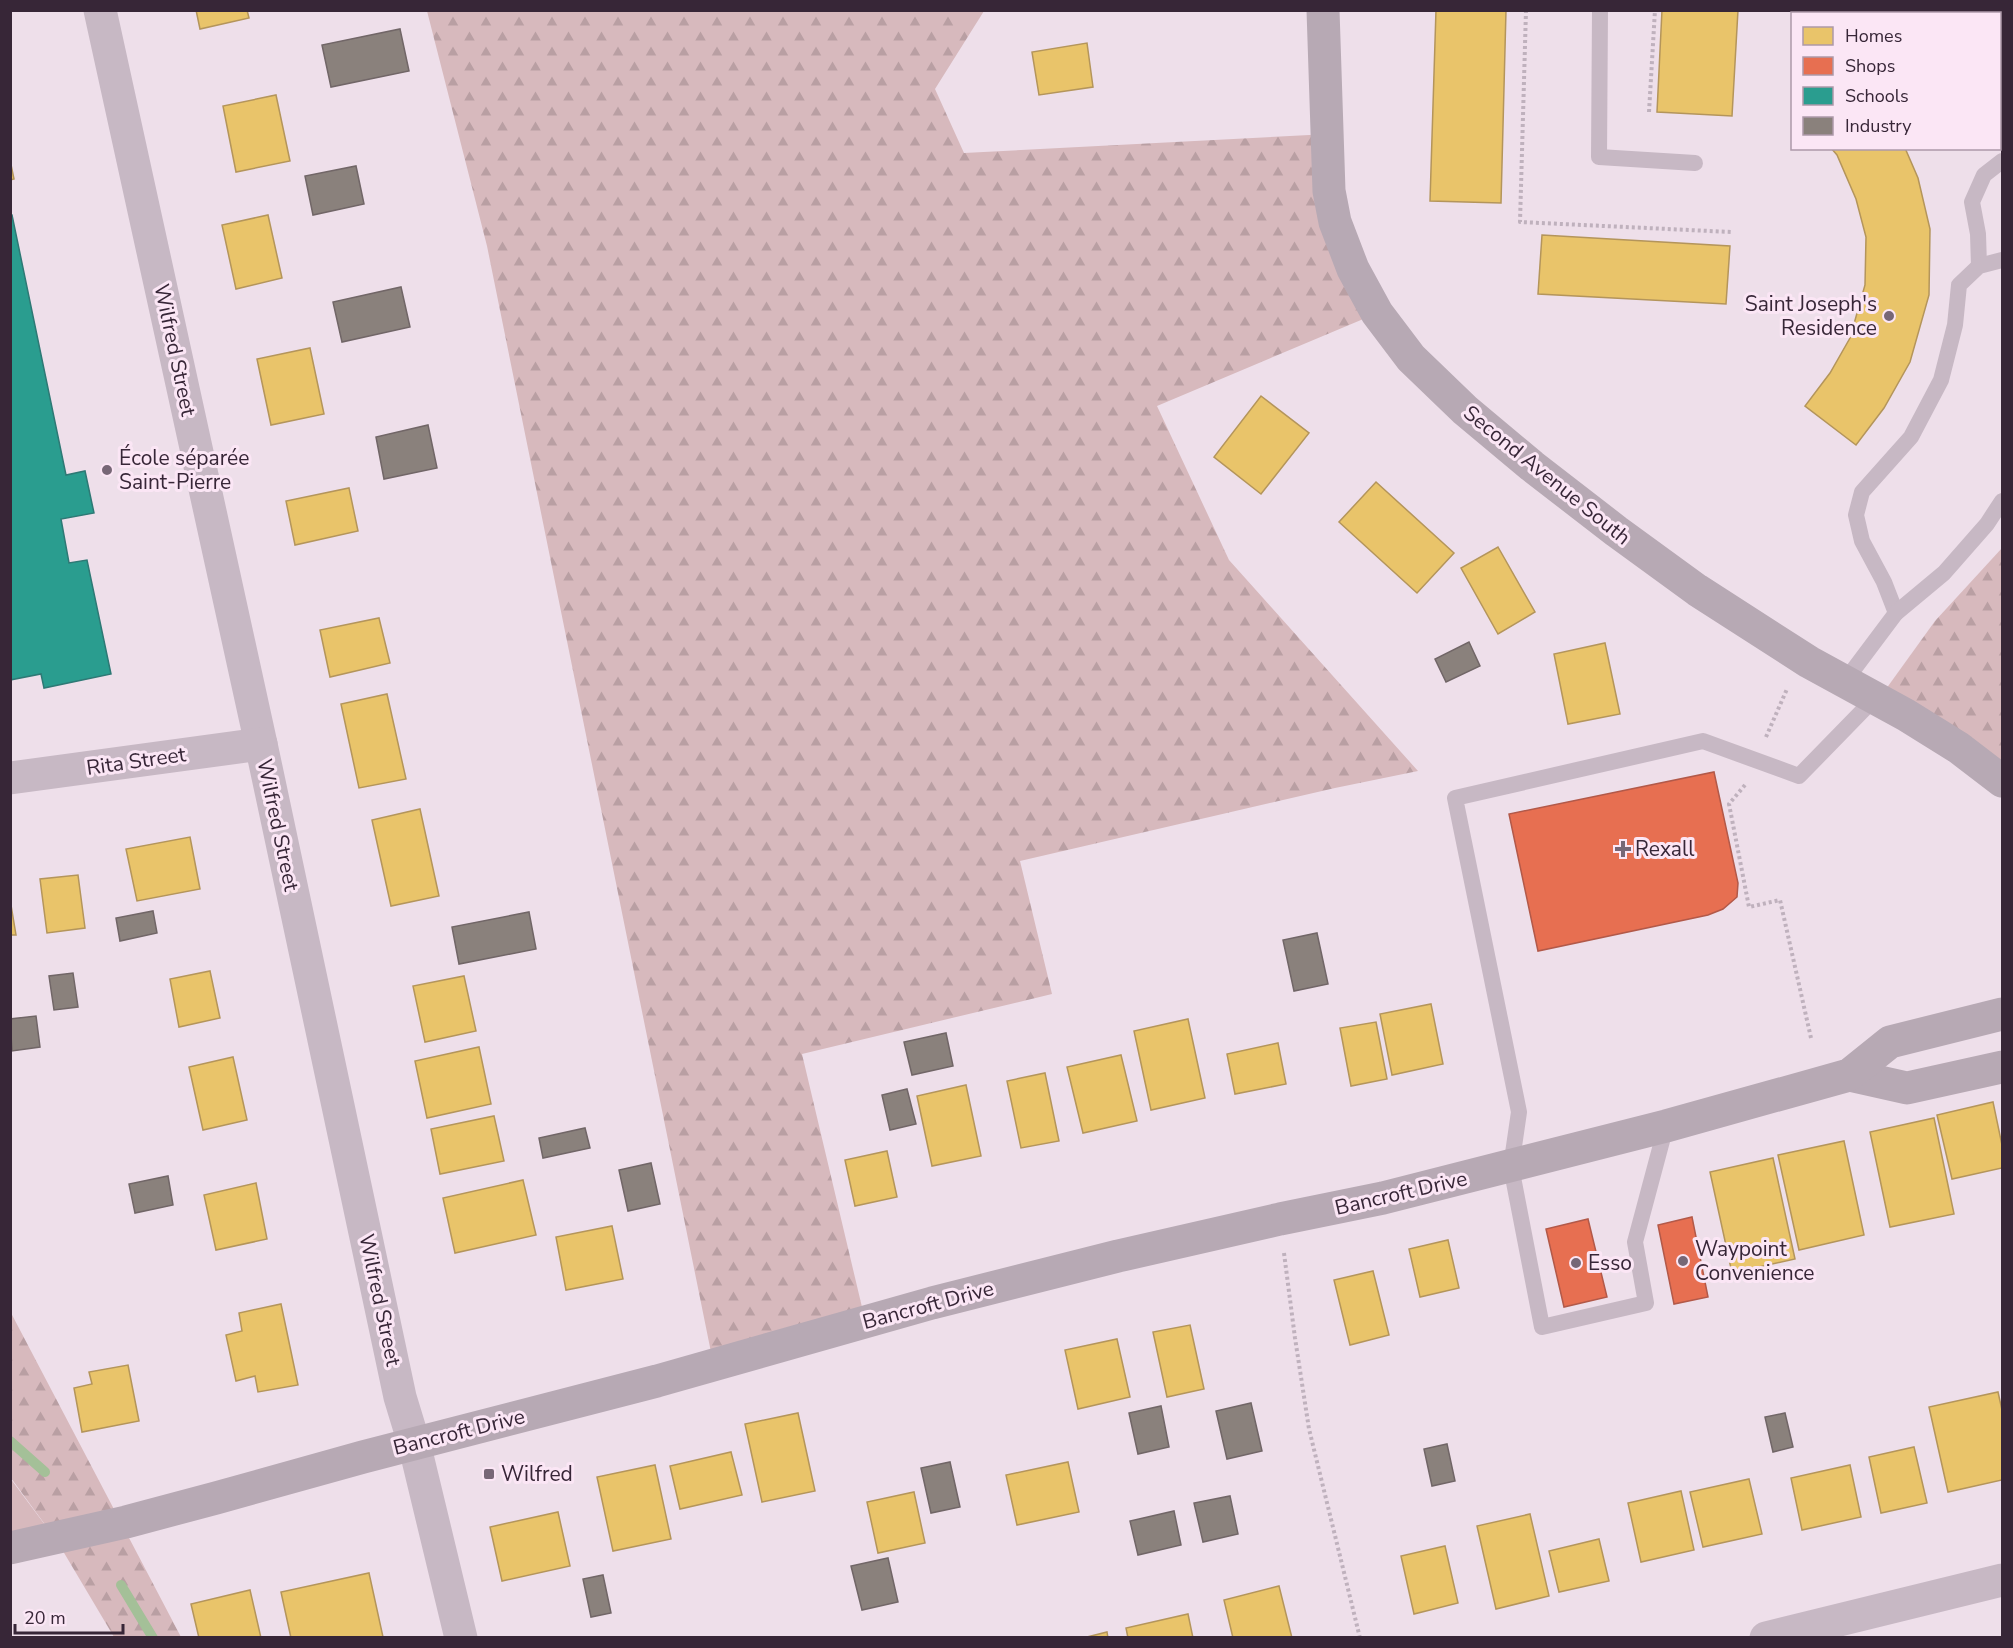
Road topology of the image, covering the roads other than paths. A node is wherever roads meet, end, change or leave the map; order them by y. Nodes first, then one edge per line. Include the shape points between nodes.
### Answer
1 (100, 10) edge
2 (1323, 10) edge
3 (1600, 10) edge
4 (2002, 161) edge
5 (1695, 163) dead end
6 (2002, 260) edge
7 (1979, 266) junction
8 (2002, 501) edge
9 (1896, 613) junction
10 (1845, 681) junction
11 (1875, 698) junction
12 (261, 744) junction
13 (10, 778) edge
14 (2002, 781) edge
15 (2002, 1014) edge
16 (2002, 1067) edge
17 (1849, 1075) junction
18 (1666, 1126) junction
19 (1511, 1167) junction
20 (414, 1443) junction
21 (10, 1548) edge
22 (2002, 1580) edge
23 (461, 1638) edge
24 (1766, 1638) edge

1 - 12 street, Wilfred Street
2 - 10 main road, Second Avenue South via 1329,191 1335,222 1353,269 1377,314 1411,358 1465,410 1616,531 1697,590
3 - 5 lane via 1599,157
4 - 7 lane via 1984,175 1972,202
6 - 7 lane
7 - 9 lane via 1959,285 1955,325 1941,380 1911,437 1862,492 1856,515 1862,542
8 - 9 lane via 1944,573
9 - 10 lane
10 - 11 main road, Second Avenue South
11 - 14 main road, Second Avenue South via 1959,748
11 - 19 lane via 1799,776 1703,741 1455,798 1519,1112
12 - 13 street, Rita Street
12 - 20 street, Wilfred Street via 400,1397
15 - 17 main road, Bancroft Drive via 1890,1042
16 - 17 main road, Bancroft Drive via 1907,1088
17 - 18 main road, Bancroft Drive
18 - 19 main road, Bancroft Drive
18 - 19 lane via 1635,1242 1646,1303 1542,1327
19 - 20 main road, Bancroft Drive via 1107,1258
20 - 21 main road, Bancroft Drive via 126,1522
20 - 23 street, Wilfred Street
22 - 24 street

